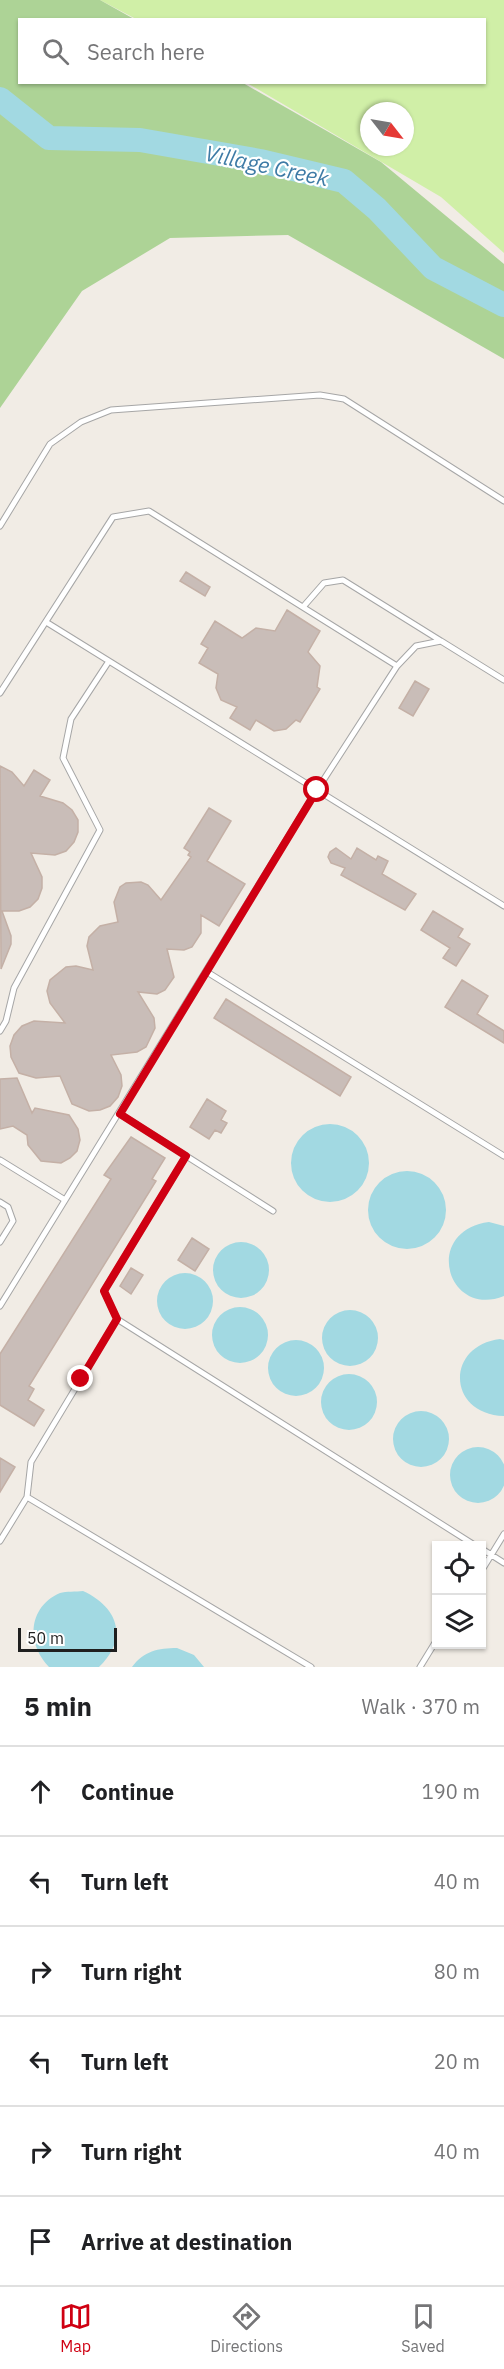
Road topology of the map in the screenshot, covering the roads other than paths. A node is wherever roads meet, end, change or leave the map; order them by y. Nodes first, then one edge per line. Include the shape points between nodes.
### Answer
1 (504, 501) edge
2 (0, 526) edge
3 (303, 607) junction
4 (46, 622) junction
5 (441, 641) junction
6 (109, 661) junction
7 (397, 666) junction
8 (504, 680) edge
9 (0, 693) edge
10 (317, 790) junction
11 (504, 906) edge
12 (207, 972) junction
13 (0, 1031) edge
14 (120, 1114) junction
15 (186, 1156) junction
16 (504, 1156) edge
17 (0, 1160) edge
18 (65, 1200) junction
19 (0, 1202) edge
20 (273, 1211) dead end
21 (0, 1242) edge
22 (0, 1306) edge
23 (117, 1319) junction
24 (27, 1497) junction
25 (504, 1534) edge
26 (0, 1540) edge
27 (470, 1541) edge
28 (486, 1552) edge
29 (491, 1555) junction
30 (486, 1563) edge
31 (504, 1563) edge
32 (432, 1648) edge
33 (311, 1667) edge
34 (420, 1667) edge

1 - 2 lane via 344,399 320,395 111,410 81,422 50,444
3 - 4 lane via 149,511 113,517
3 - 5 lane via 324,583 343,580
3 - 7 lane
4 - 6 lane
4 - 9 lane
5 - 7 lane via 416,646
5 - 8 lane
6 - 10 lane
6 - 13 lane via 71,719 63,758 100,830 14,988
7 - 10 lane
10 - 11 lane
10 - 12 lane
12 - 14 lane
12 - 16 lane
14 - 15 lane
14 - 18 lane
15 - 20 lane
15 - 23 lane via 104,1291
17 - 18 lane
18 - 22 lane
19 - 21 lane via 8,1207 13,1221
23 - 24 lane via 31,1462
23 - 27 lane
24 - 26 lane
24 - 33 lane
25 - 29 lane
28 - 29 lane
29 - 30 lane
29 - 31 lane
32 - 34 lane

